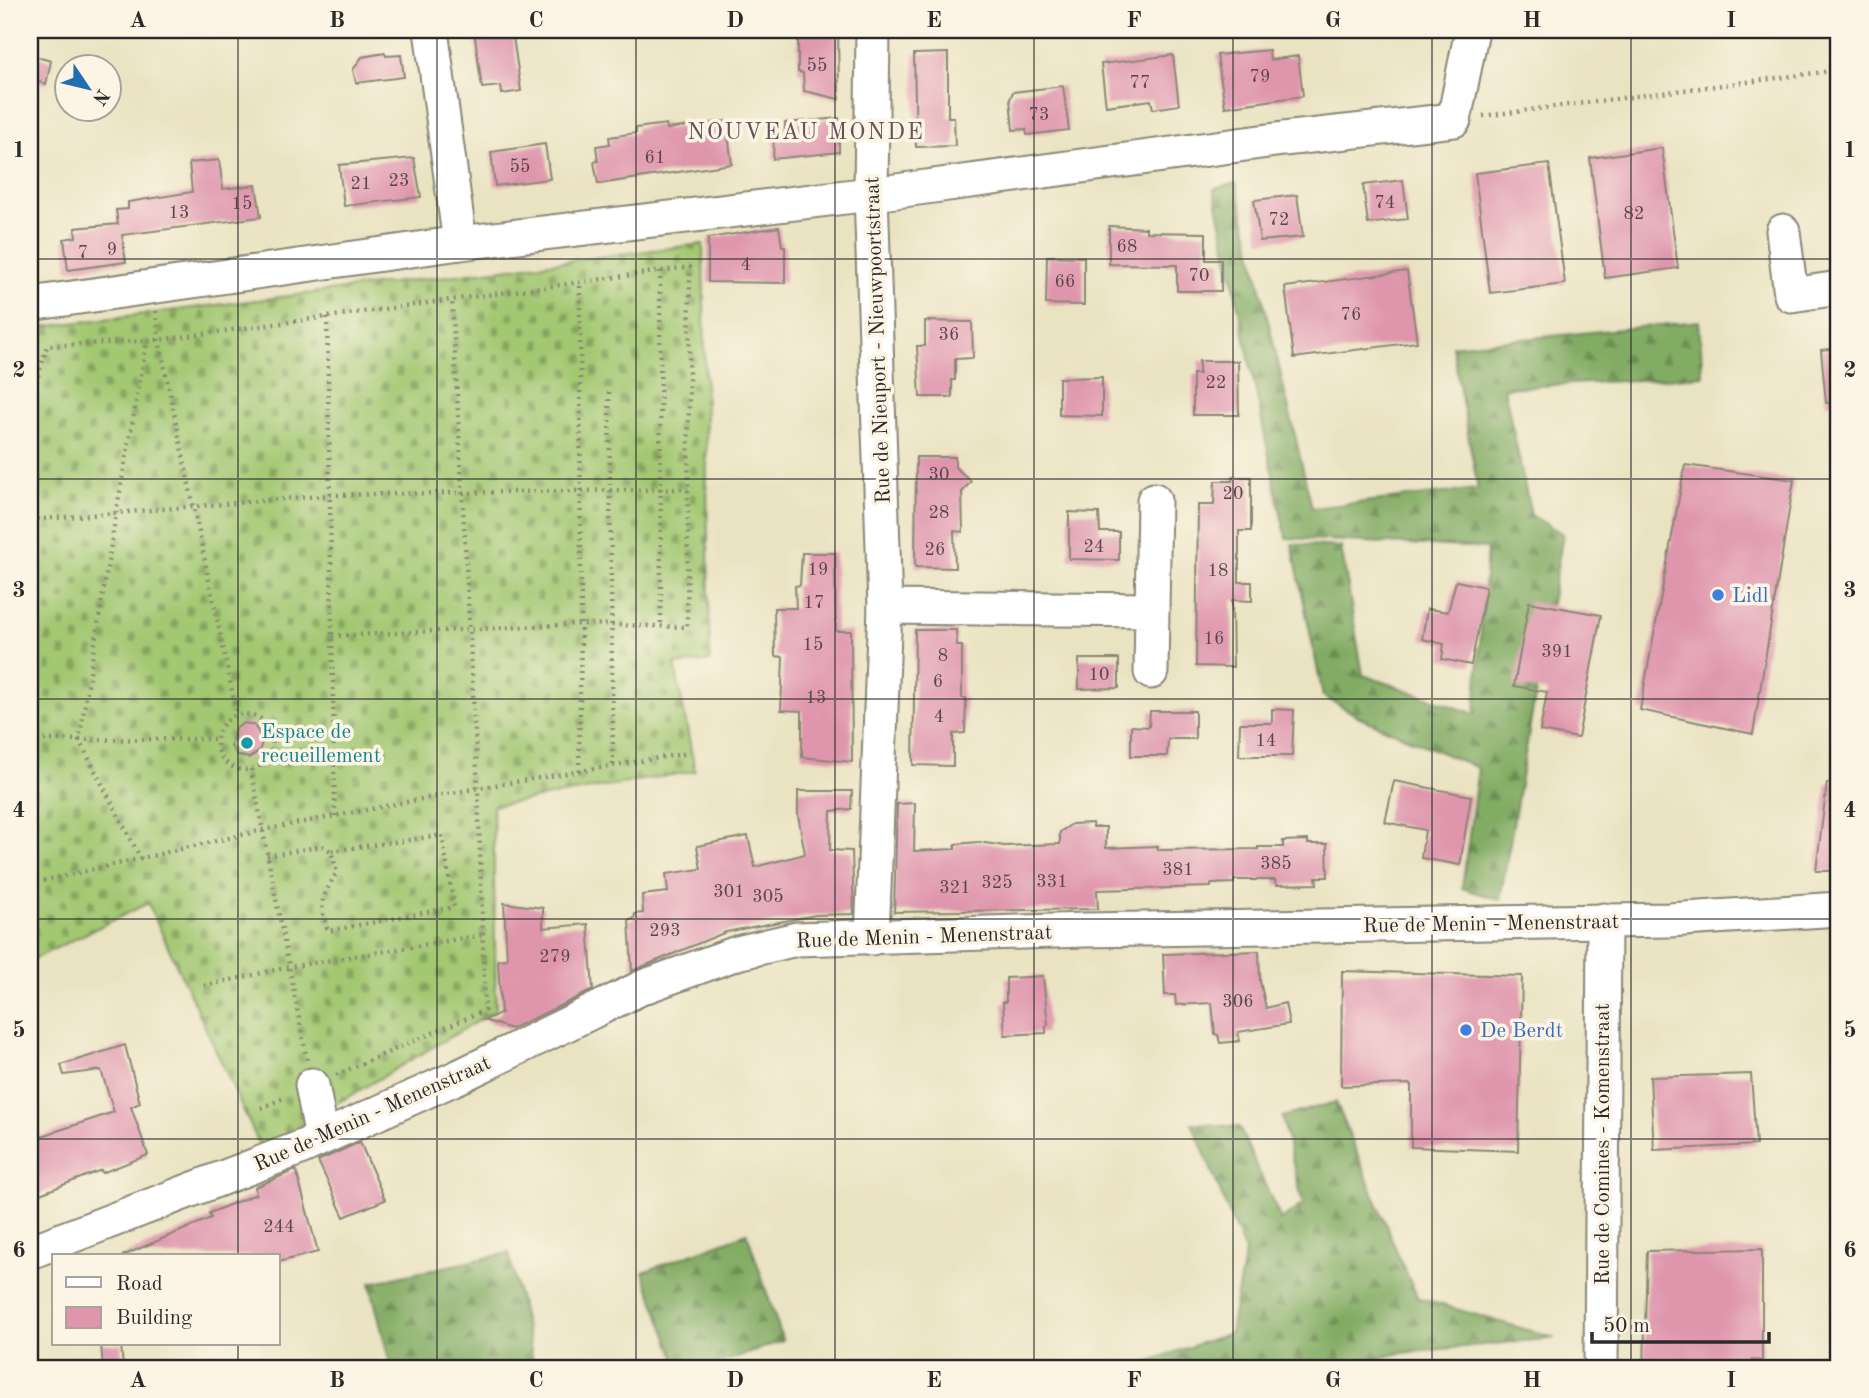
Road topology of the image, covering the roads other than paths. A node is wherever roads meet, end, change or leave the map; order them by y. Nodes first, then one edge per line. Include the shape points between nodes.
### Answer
1 (431, 30) edge
2 (873, 30) edge
3 (1472, 30) edge
4 (871, 193) junction
5 (1783, 231) dead end
6 (460, 243) junction
7 (1839, 288) edge
8 (30, 304) edge
9 (1154, 500) dead end
10 (885, 607) junction
11 (1152, 610) junction
12 (1151, 672) dead end
13 (1839, 909) edge
14 (1604, 920) junction
15 (872, 938) junction
16 (312, 1086) road end
17 (322, 1138) junction
18 (30, 1252) edge
19 (1601, 1368) edge

1 - 6 street
2 - 4 street, Rue de Nieuport - Nieuwpoortstraat
3 - 4 street via 1454,120
4 - 6 street
4 - 10 street, Rue de Nieuport - Nieuwpoortstraat
5 - 7 street via 1791,295
6 - 8 street
9 - 11 street
10 - 11 street
10 - 15 street, Rue de Nieuport - Nieuwpoortstraat
11 - 12 street
13 - 14 street, Rue de Menin - Menenstraat
14 - 15 street, Rue de Menin - Menenstraat
14 - 19 street, Rue de Comines - Komenstraat
15 - 17 street, Rue de Menin - Menenstraat via 797,939 696,966
16 - 17 street
17 - 18 street, Rue de Menin - Menenstraat

